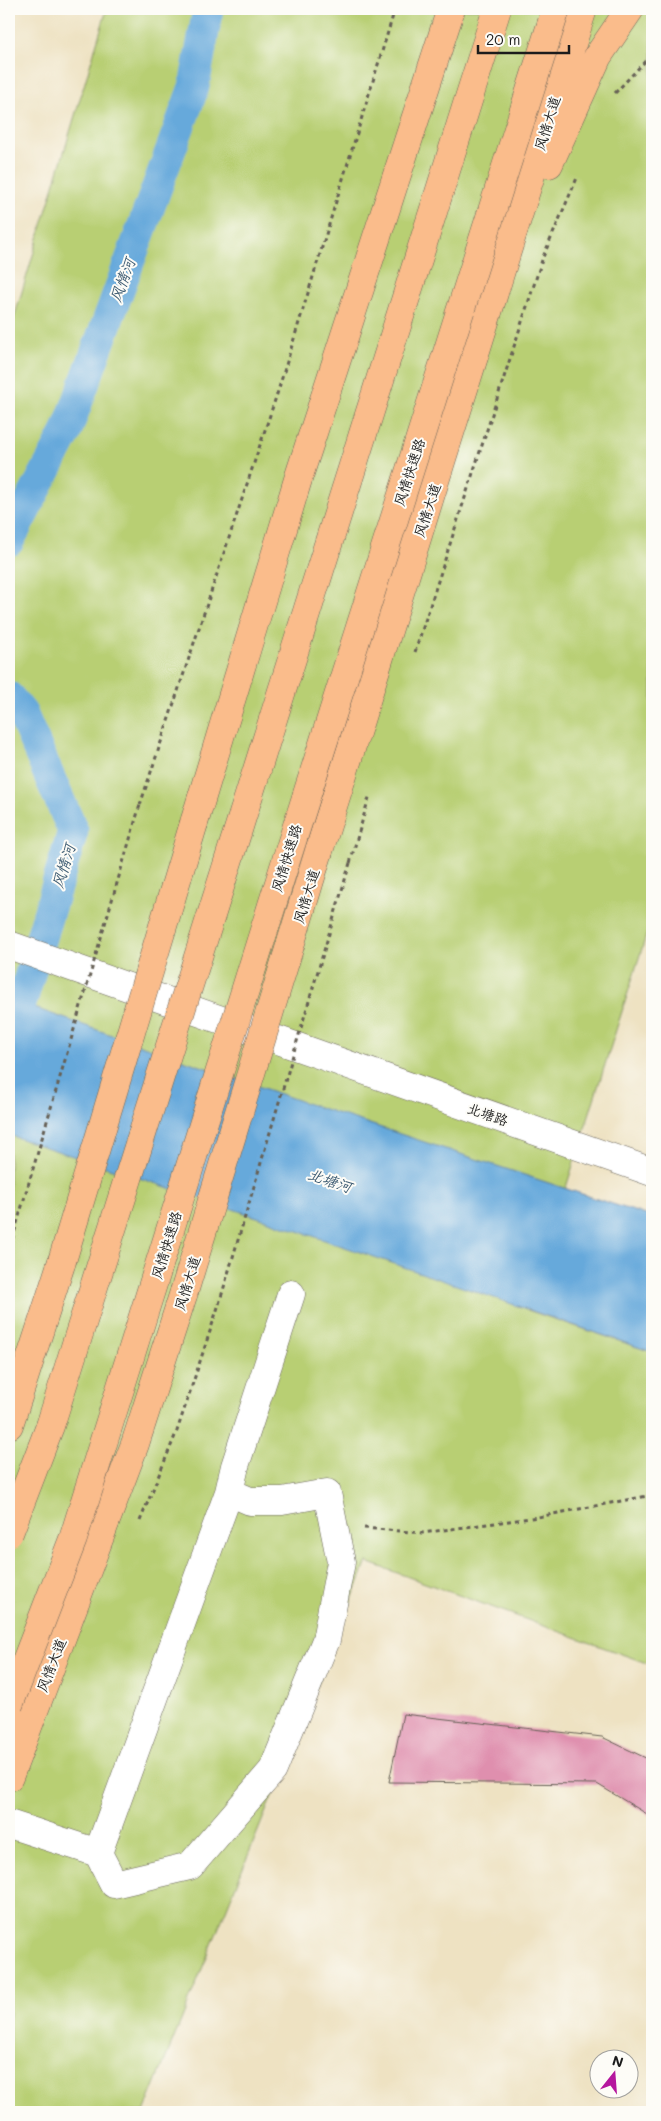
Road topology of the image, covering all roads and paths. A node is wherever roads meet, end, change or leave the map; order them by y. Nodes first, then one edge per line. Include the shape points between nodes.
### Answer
1 (395, 9) edge
2 (451, 9) edge
3 (496, 9) edge
4 (556, 9) edge
5 (583, 9) edge
6 (630, 9) edge
7 (652, 54) edge
8 (611, 97) dead end
9 (577, 177) dead end
10 (505, 262) junction
11 (414, 656) dead end
12 (372, 788) dead end
13 (9, 945) edge
14 (652, 1172) edge
15 (9, 1249) edge
16 (291, 1294) dead end
17 (219, 1304) dead end
18 (9, 1425) edge
19 (228, 1492) junction
20 (652, 1496) edge
21 (334, 1525) junction
22 (9, 1533) edge
23 (9, 1705) edge
24 (9, 1777) edge
25 (9, 1824) edge
26 (98, 1853) junction

1 - 15 path, bridge via 278,391 140,806
2 - 18 main road, bridge via 299,476 62,1261
3 - 22 main road, bridge via 53,1417
4 - 23 main road, 风情快速路, bridge via 73,1539
5 - 10 main road, 风情大道
6 - 10 main road via 598,56
7 - 8 path
9 - 11 path via 543,257
10 - 24 main road, 风情大道, bridge via 135,1444
12 - 17 path, bridge
13 - 14 street, 北塘路
16 - 19 street
19 - 21 street via 250,1501 274,1501 326,1492
19 - 26 street
20 - 21 path via 538,1517 422,1533
21 - 26 street via 341,1562 326,1640 273,1770 190,1866 114,1884
25 - 26 street

